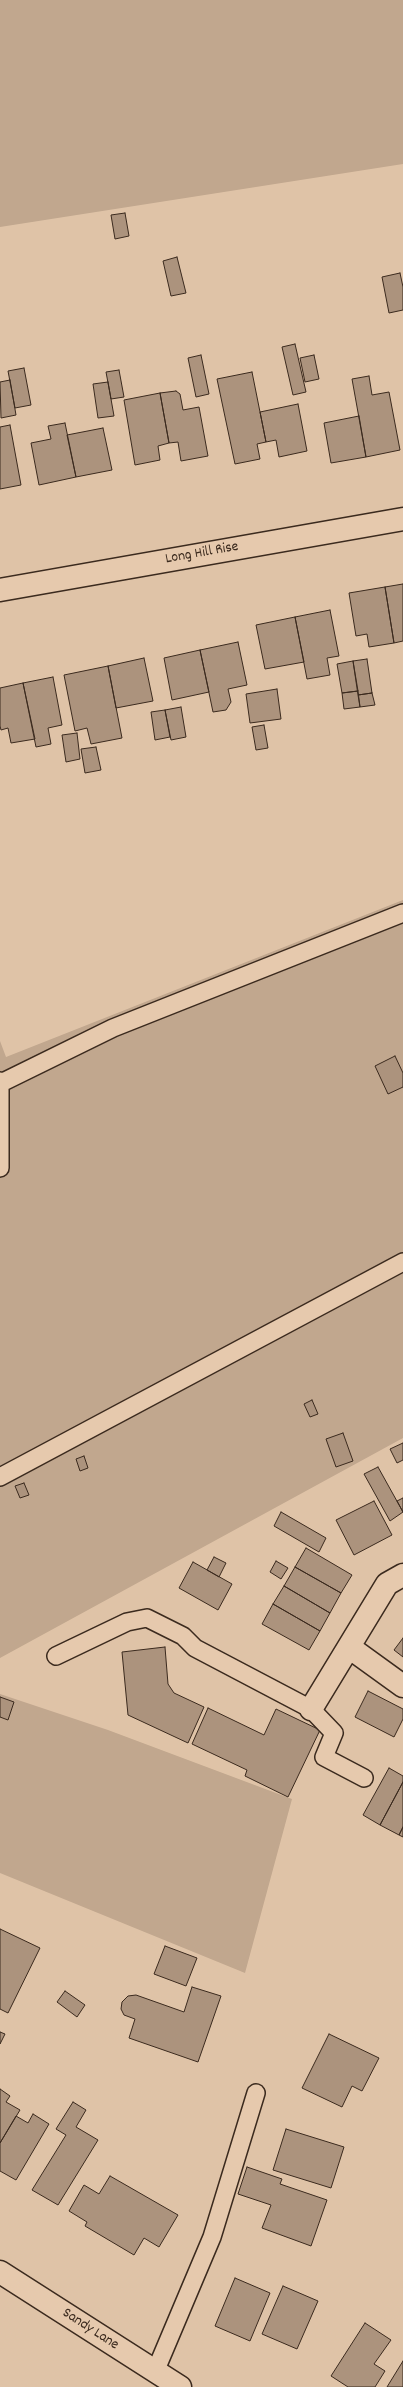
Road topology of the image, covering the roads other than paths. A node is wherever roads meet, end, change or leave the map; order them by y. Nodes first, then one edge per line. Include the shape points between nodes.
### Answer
1 (403, 519) edge
2 (0, 590) edge
3 (403, 913) edge
4 (0, 1082) edge
5 (0, 1168) edge
6 (403, 1262) edge
7 (0, 1477) edge
8 (403, 1575) edge
9 (349, 1647) junction
10 (56, 1656) dead end
11 (403, 1686) edge
12 (311, 1708) junction
13 (364, 1778) dead end
14 (256, 2093) dead end
15 (0, 2272) edge
16 (155, 2372) junction
17 (179, 2387) edge

1 - 2 street, Long Hill Rise
3 - 4 lane via 113,1028
4 - 5 lane
6 - 7 lane
8 - 9 street via 387,1584
9 - 11 street
9 - 12 street
10 - 12 lane via 127,1622 147,1618 183,1636 195,1648
12 - 13 lane via 334,1733 324,1756
14 - 16 lane via 212,2237
15 - 16 street, Sandy Lane
16 - 17 street, Sandy Lane

